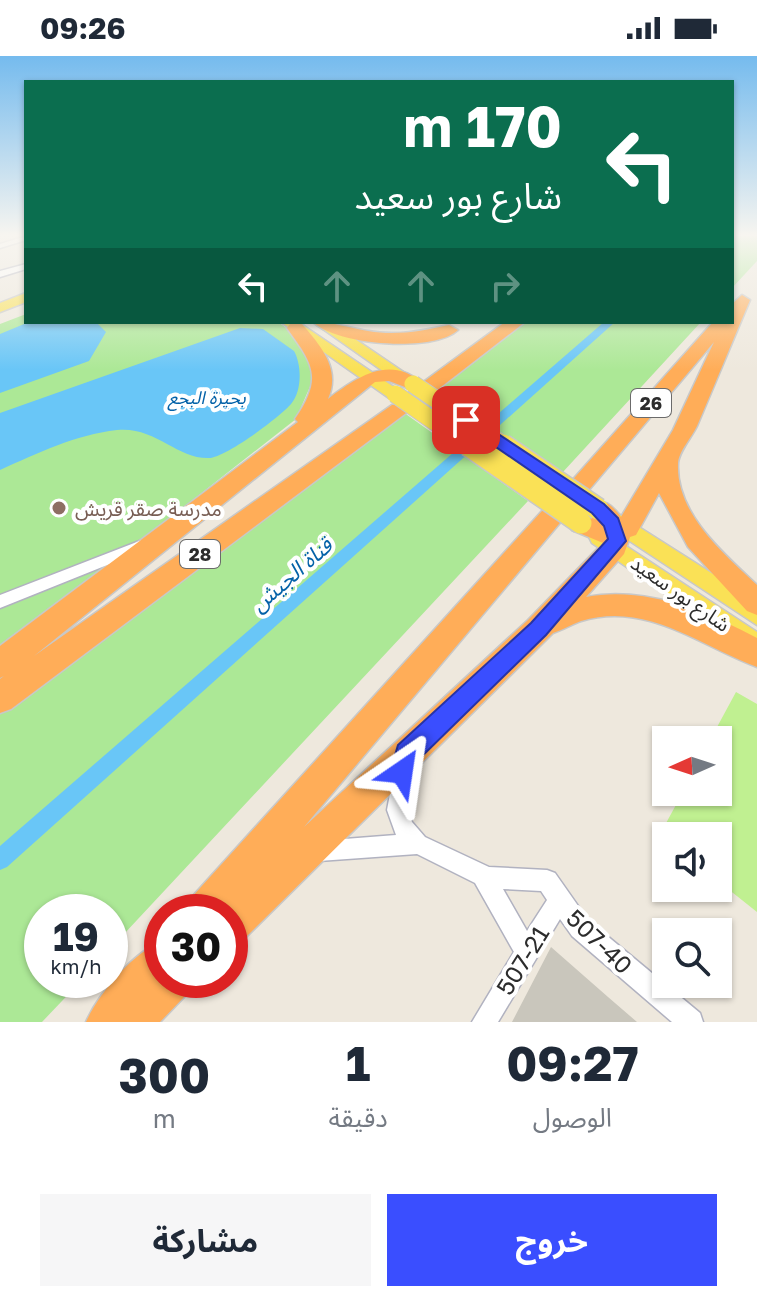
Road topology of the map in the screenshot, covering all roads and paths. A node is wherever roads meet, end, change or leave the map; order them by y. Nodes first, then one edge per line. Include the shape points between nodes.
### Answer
1 (24, 298) edge
2 (0, 308) edge
3 (24, 310) edge
4 (0, 319) edge
5 (323, 324) edge
6 (326, 324) edge
7 (513, 324) edge
8 (720, 324) edge
9 (731, 324) edge
10 (292, 325) edge
11 (457, 326) edge
12 (382, 375) junction
13 (409, 393) junction
14 (294, 434) junction
15 (666, 462) junction
16 (580, 485) dead end
17 (603, 528) junction
18 (164, 536) junction
19 (0, 602) edge
20 (757, 603) edge
21 (757, 615) edge
22 (538, 629) junction
23 (757, 646) edge
24 (757, 653) edge
25 (0, 664) edge
26 (0, 698) edge
27 (407, 754) junction
28 (418, 844) junction
29 (303, 853) junction
30 (483, 876) junction
31 (224, 894) edge
32 (560, 899) junction
33 (248, 906) edge
34 (527, 952) junction
35 (144, 982) edge
36 (152, 998) edge
37 (109, 1022) edge
38 (127, 1022) edge
39 (484, 1022) edge
40 (691, 1022) edge

1 - 2 main road
3 - 4 main road
5 - 12 main road
6 - 11 highway via 389,340 415,339
7 - 13 highway, 28
8 - 16 highway, 26
9 - 15 highway
10 - 12 main road
10 - 14 highway via 318,355 324,377 317,403
11 - 12 highway
12 - 13 highway
12 - 14 highway
13 - 17 main road, شارع بور سعيد, bridge
13 - 26 highway, 28
14 - 18 highway
15 - 17 highway
15 - 20 highway via 683,521 710,557
17 - 21 main road, شارع بور سعيد
17 - 22 highway
17 - 23 main road, شارع بور سعيد
17 - 31 highway
18 - 19 street
18 - 25 highway
22 - 24 highway via 583,609 639,607 686,618
22 - 27 highway
27 - 28 street via 397,810 404,829
27 - 29 highway
28 - 29 street
28 - 30 street, 507-40
29 - 33 highway
30 - 32 street, 507-40 via 543,879
30 - 34 street
32 - 34 street, 507-21
32 - 40 street, 507-40 via 580,928
34 - 39 street, 507-21
35 - 37 highway
36 - 38 highway

